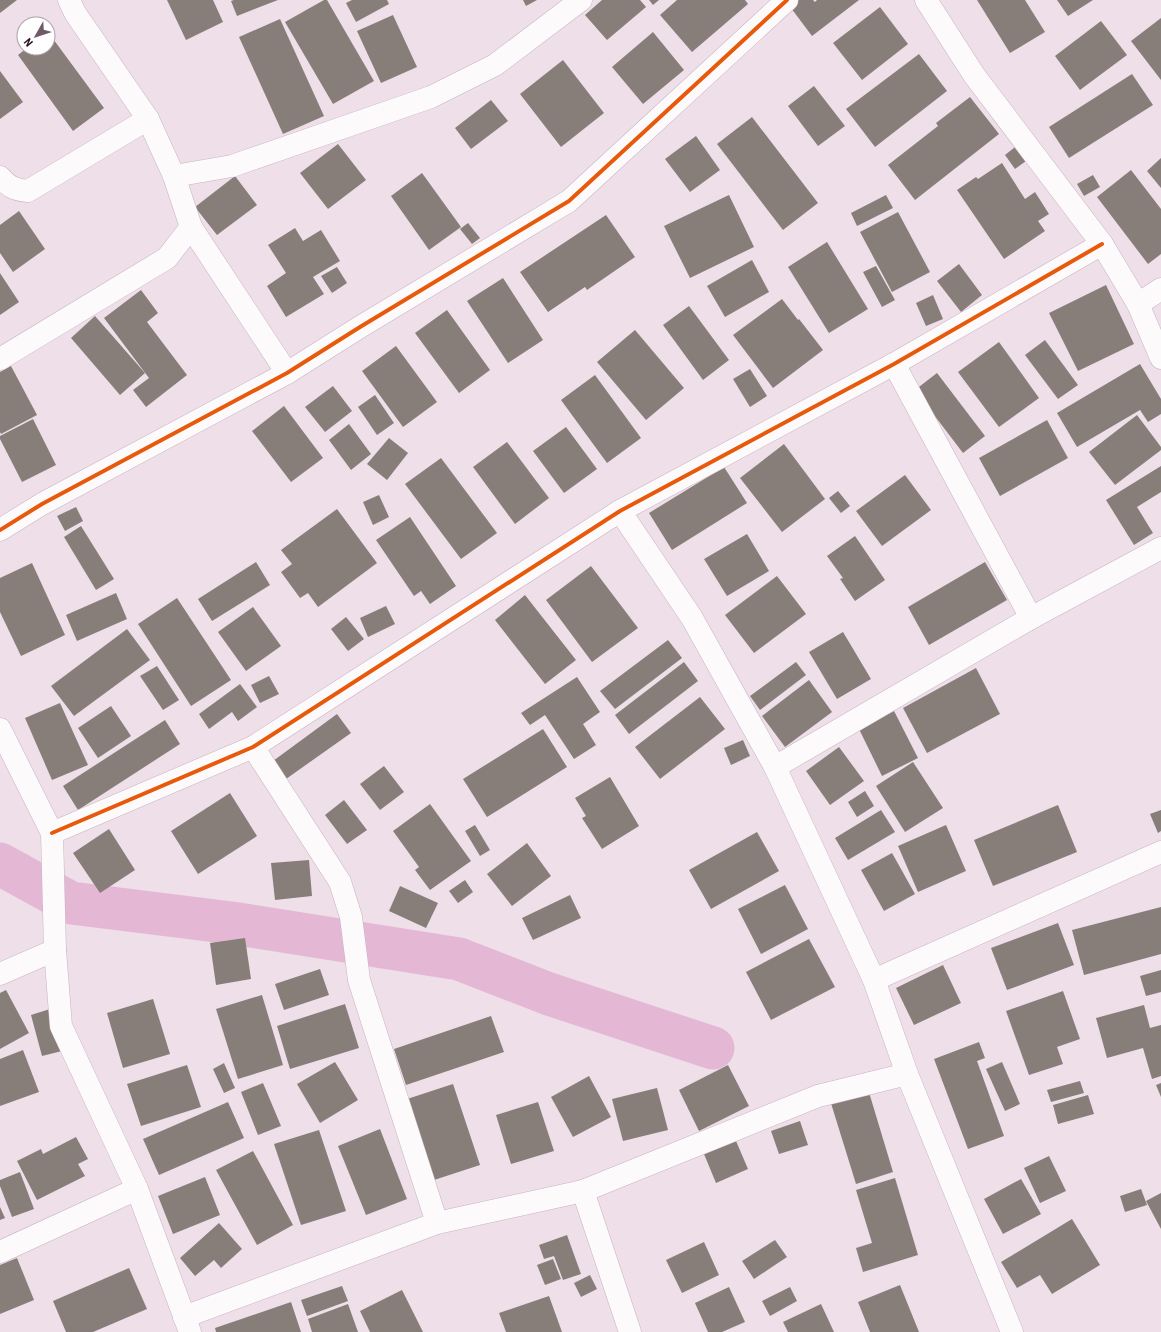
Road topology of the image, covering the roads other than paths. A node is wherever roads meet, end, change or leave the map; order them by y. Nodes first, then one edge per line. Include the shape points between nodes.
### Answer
1 (69, 0) edge
2 (581, 0) edge
3 (787, 0) edge
4 (926, 0) edge
5 (148, 119) junction
6 (174, 176) junction
7 (0, 177) edge
8 (191, 227) junction
9 (1102, 244) junction
10 (1161, 289) edge
11 (1138, 304) junction
12 (1161, 358) edge
13 (0, 359) edge
14 (894, 364) junction
15 (287, 373) junction
16 (620, 511) junction
17 (0, 530) edge
18 (1161, 548) edge
19 (1031, 618) junction
20 (0, 729) edge
21 (253, 747) junction
22 (775, 767) junction
23 (52, 832) junction
24 (1160, 854) edge
25 (55, 950) junction
26 (0, 974) edge
27 (874, 980) junction
28 (907, 1074) junction
29 (137, 1190) junction
30 (583, 1191) junction
31 (437, 1223) junction
32 (0, 1252) edge
33 (187, 1324) edge
34 (630, 1332) edge
35 (1012, 1332) edge

1 - 5 street via 75,13
2 - 6 street via 495,65 431,97 232,166
3 - 15 street via 570,201
4 - 9 street via 974,75
5 - 6 street
5 - 7 street via 28,191 16,190
6 - 8 street
8 - 13 street via 167,258
8 - 15 street
9 - 11 street
9 - 14 street
10 - 11 street
11 - 12 street
14 - 16 street
14 - 19 street
15 - 17 street via 42,504
16 - 21 street
16 - 22 street via 692,618
18 - 19 street
19 - 22 street
20 - 23 street
21 - 23 street
21 - 31 street via 340,882 351,917 359,980
22 - 27 street
23 - 25 street
24 - 27 street
25 - 26 street
25 - 29 street via 61,1026
27 - 28 street
28 - 30 street via 818,1096
28 - 35 street
29 - 32 street
29 - 33 street
30 - 31 street
30 - 34 street
31 - 33 street

